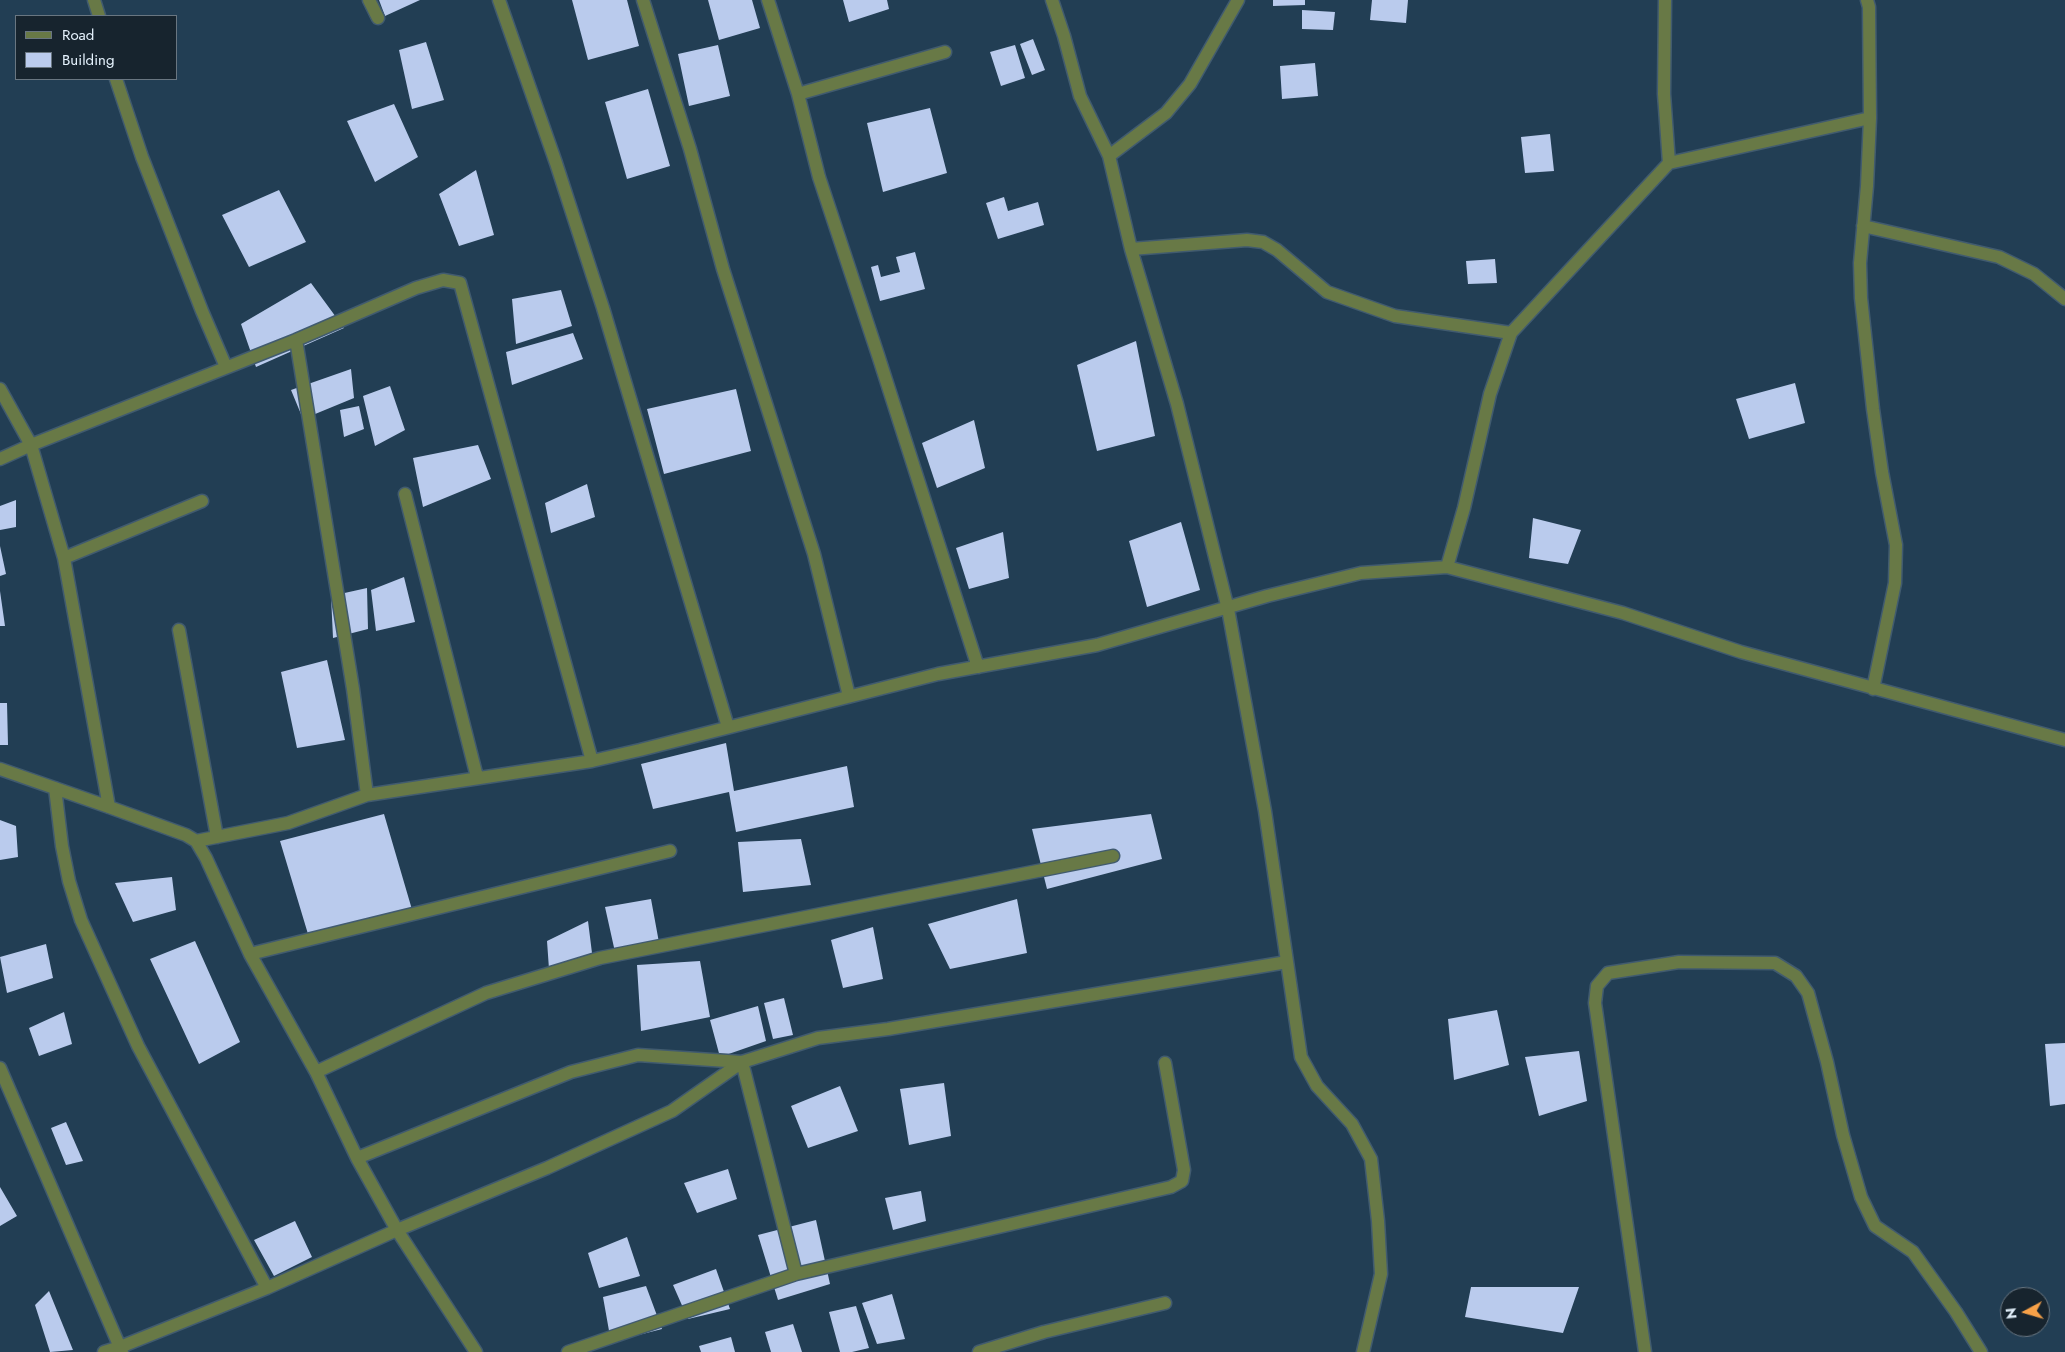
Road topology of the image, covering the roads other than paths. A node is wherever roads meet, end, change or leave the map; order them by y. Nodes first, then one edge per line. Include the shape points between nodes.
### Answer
1 (94, 0) edge
2 (369, 0) edge
3 (499, 0) edge
4 (643, 0) edge
5 (768, 0) edge
6 (1052, 0) edge
7 (1238, 0) edge
8 (1665, 0) edge
9 (1867, 0) edge
10 (98, 15) edge
11 (378, 18) dead end
12 (945, 52) dead end
13 (116, 80) edge
14 (798, 94) junction
15 (1870, 118) junction
16 (1109, 156) junction
17 (1669, 163) junction
18 (1863, 226) junction
19 (1131, 249) junction
20 (2065, 299) edge
21 (1511, 333) junction
22 (296, 340) junction
23 (226, 367) junction
24 (0, 389) edge
25 (31, 445) junction
26 (0, 460) edge
27 (405, 494) dead end
28 (202, 502) dead end
29 (64, 558) junction
30 (1448, 567) junction
31 (1228, 609) junction
32 (179, 630) dead end
33 (978, 667) junction
34 (1873, 689) junction
35 (849, 696) junction
36 (728, 727) junction
37 (2065, 740) edge
38 (592, 761) junction
39 (0, 769) edge
40 (477, 777) junction
41 (55, 788) junction
42 (367, 795) junction
43 (109, 807) junction
44 (217, 837) junction
45 (196, 841) junction
46 (670, 851) dead end
47 (1113, 856) dead end
48 (250, 954) junction
49 (1287, 962) junction
50 (742, 1062) junction
51 (1165, 1063) dead end
52 (0, 1068) edge
53 (316, 1072) junction
54 (357, 1158) junction
55 (397, 1230) junction
56 (796, 1274) junction
57 (267, 1288) junction
58 (1165, 1303) dead end
59 (121, 1350) edge
60 (104, 1352) edge
61 (476, 1352) edge
62 (568, 1352) edge
63 (979, 1352) edge
64 (1363, 1352) edge
65 (1644, 1352) edge
66 (1980, 1352) edge

1 - 10 street
2 - 11 street
3 - 36 street via 603,308
4 - 35 street via 690,148 723,269 814,554
5 - 14 street
6 - 16 street via 1080,96
7 - 16 street via 1190,84 1166,113
8 - 17 street via 1664,94
9 - 15 street
12 - 14 street
13 - 23 street via 142,158
14 - 33 street via 819,177
15 - 17 street
15 - 18 street
16 - 19 street
17 - 21 street
18 - 20 street via 1999,256 2034,274
18 - 34 street via 1860,263 1865,334 1882,472 1896,545 1895,583
19 - 21 street via 1247,240 1263,242 1327,292 1394,316
19 - 31 street via 1177,404
21 - 30 street via 1490,394
22 - 23 street
22 - 38 street via 416,288 443,280 460,283
22 - 42 street
23 - 25 street
24 - 25 street
25 - 26 street
25 - 29 street
27 - 40 street
28 - 29 street
29 - 43 street
30 - 31 street via 1361,573
30 - 34 street via 1623,613 1741,652
31 - 33 street via 1097,645
31 - 49 street via 1266,811
32 - 44 street
33 - 35 street
34 - 37 street
35 - 36 street
36 - 38 street
38 - 40 street
39 - 41 street
40 - 42 street
41 - 43 street
41 - 57 street via 69,881 81,920 138,1046
42 - 44 street via 288,823
43 - 45 street
44 - 45 street
45 - 48 street
46 - 48 street
47 - 53 street via 600,958 486,993
48 - 53 street
49 - 50 street via 818,1038
49 - 64 street via 1301,1057 1317,1086 1352,1124 1371,1159 1381,1274
50 - 54 street via 638,1055 571,1072
50 - 55 street via 672,1111 547,1168
50 - 56 street
51 - 56 street via 1184,1170 1182,1181 1171,1187
52 - 59 street
53 - 54 street
54 - 55 street
55 - 57 street
55 - 61 street
56 - 62 street
57 - 59 street
58 - 63 street via 1044,1332
59 - 60 street
65 - 66 street via 1594,1003 1597,986 1608,973 1689,962 1775,962 1796,976 1808,993 1843,1136 1861,1197 1875,1226 1913,1252

